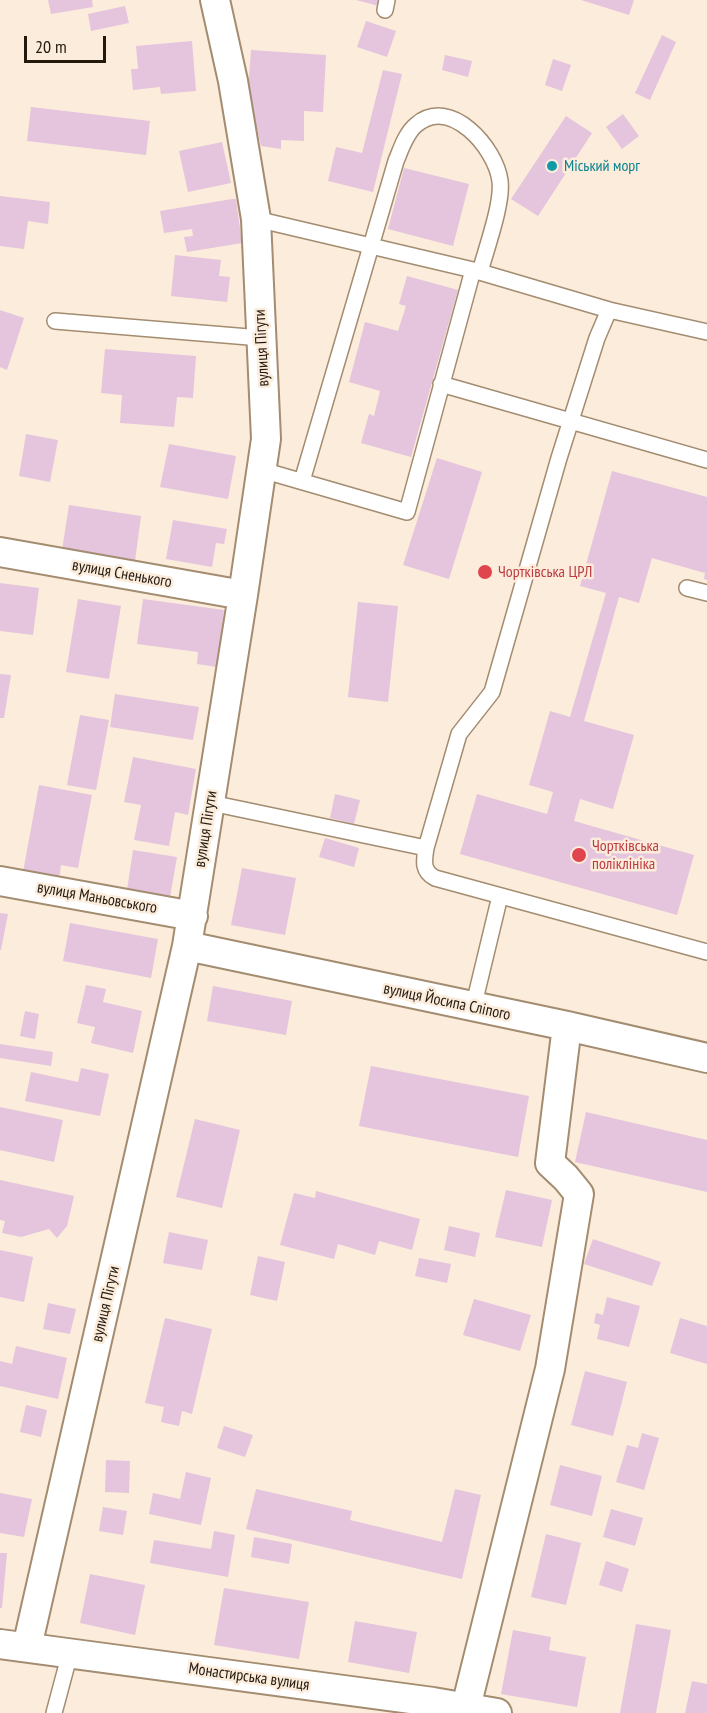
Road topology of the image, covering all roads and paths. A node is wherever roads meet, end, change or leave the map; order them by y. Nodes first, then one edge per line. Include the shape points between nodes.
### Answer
1 (215, 0) edge
2 (256, 219) junction
3 (372, 246) junction
4 (476, 271) junction
5 (609, 310) junction
6 (55, 321) dead end
7 (707, 332) edge
8 (261, 338) junction
9 (441, 384) junction
10 (570, 421) junction
11 (707, 460) edge
12 (262, 470) junction
13 (302, 481) junction
14 (0, 552) edge
15 (687, 588) dead end
16 (707, 593) edge
17 (243, 595) junction
18 (211, 802) junction
19 (426, 848) junction
20 (0, 881) edge
21 (500, 896) junction
22 (193, 916) junction
23 (187, 946) junction
24 (707, 952) edge
25 (473, 1008) junction
26 (567, 1026) junction
27 (707, 1058) edge
28 (14, 1645) edge
29 (70, 1653) junction
30 (466, 1707) junction
31 (54, 1713) edge
32 (497, 1713) edge

1 - 2 street, вулиця Пігути
2 - 3 lane
2 - 8 street, вулиця Пігути
3 - 4 lane
3 - 4 lane via 396,161 410,131 426,118 448,118 479,137 494,159 501,184
3 - 13 lane
4 - 5 lane
4 - 9 lane
5 - 7 lane
5 - 10 lane
6 - 8 lane
8 - 12 street, вулиця Пігути via 266,440
9 - 10 lane
9 - 13 lane via 407,512
10 - 11 lane
10 - 19 lane via 492,693 459,734
12 - 13 lane
12 - 17 street, вулиця Пігути
14 - 17 street, вулиця Сненького
15 - 16 lane
17 - 18 street, вулиця Пігути
18 - 19 lane
18 - 22 street, вулиця Пігути
19 - 21 lane via 424,862 429,875
20 - 22 street, вулиця Маньовського
21 - 24 lane
21 - 25 lane
22 - 23 street, вулиця Пігути
23 - 25 street, вулиця Йосипа Сліпого
23 - 28 street, вулиця Пігути
25 - 26 street, вулиця Йосипа Сліпого
26 - 27 street, вулиця Йосипа Сліпого
26 - 30 street via 550,1163 579,1194 550,1369
28 - 29 street, Монастирська вулиця
29 - 30 street, Монастирська вулиця
29 - 31 lane
30 - 32 street, Монастирська вулиця

